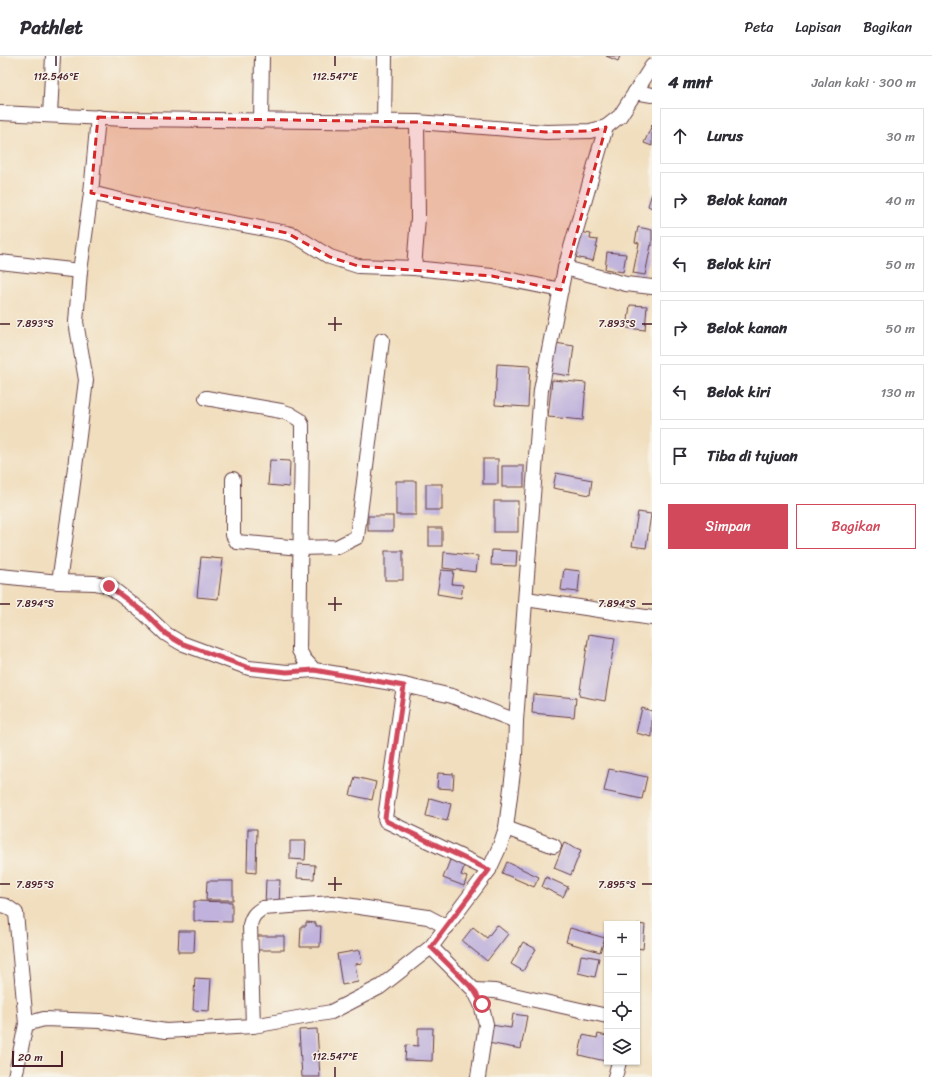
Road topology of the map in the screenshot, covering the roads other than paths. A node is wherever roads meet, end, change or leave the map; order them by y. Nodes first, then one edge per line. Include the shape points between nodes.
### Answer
1 (53, 56) edge
2 (262, 56) edge
3 (385, 56) edge
4 (652, 66) edge
5 (635, 92) junction
6 (652, 96) edge
7 (0, 113) edge
8 (50, 115) junction
9 (98, 117) junction
10 (261, 121) junction
11 (384, 122) junction
12 (417, 122) junction
13 (606, 127) junction
14 (91, 193) junction
15 (0, 262) edge
16 (414, 268) junction
17 (565, 268) junction
18 (80, 272) junction
19 (652, 287) edge
20 (561, 290) junction
21 (382, 340) dead end
22 (206, 398) dead end
23 (233, 479) dead end
24 (300, 548) junction
25 (0, 576) edge
26 (59, 582) junction
27 (526, 600) junction
28 (652, 618) edge
29 (314, 670) junction
30 (404, 686) junction
31 (516, 721) junction
32 (506, 828) junction
33 (554, 846) dead end
34 (489, 870) junction
35 (0, 906) edge
36 (447, 927) junction
37 (431, 947) junction
38 (474, 990) junction
39 (604, 1015) edge
40 (26, 1024) junction
41 (253, 1026) junction
42 (618, 1065) edge
43 (15, 1077) edge
44 (478, 1077) edge
45 (615, 1077) edge

1 - 8 street
2 - 10 street
3 - 11 street
4 - 5 street
5 - 6 street
5 - 13 street via 620,116
7 - 8 street
8 - 9 street
9 - 10 street
9 - 14 street
10 - 11 street
11 - 12 street
12 - 13 street via 546,132 590,131
12 - 16 street via 418,218
13 - 17 street
14 - 16 street via 152,208 287,233 330,257 358,266
14 - 18 street
15 - 18 street
16 - 20 street via 492,276
17 - 19 street via 626,284
17 - 20 street
18 - 26 street via 76,322 86,380
20 - 27 street via 541,390
21 - 24 street via 357,537 337,547
22 - 24 street via 281,411 300,420
23 - 24 street via 233,535 237,542
24 - 29 street via 299,650
25 - 26 street
26 - 29 street via 109,586 146,614 166,634 181,643 249,668 287,672
27 - 28 street
27 - 31 street
29 - 30 street
30 - 31 street via 452,696
30 - 34 street via 386,821
31 - 32 street via 515,756
32 - 33 street
32 - 34 street
34 - 36 street
35 - 40 street via 6,906 16,913
36 - 37 street
36 - 41 street via 428,917 332,903 263,908 255,912 250,925
37 - 38 street
37 - 41 street via 380,987 331,1012
38 - 39 street via 495,991
38 - 44 street via 482,1004 486,1024
40 - 41 street via 44,1019 100,1021 166,1031
40 - 43 street
42 - 45 street

